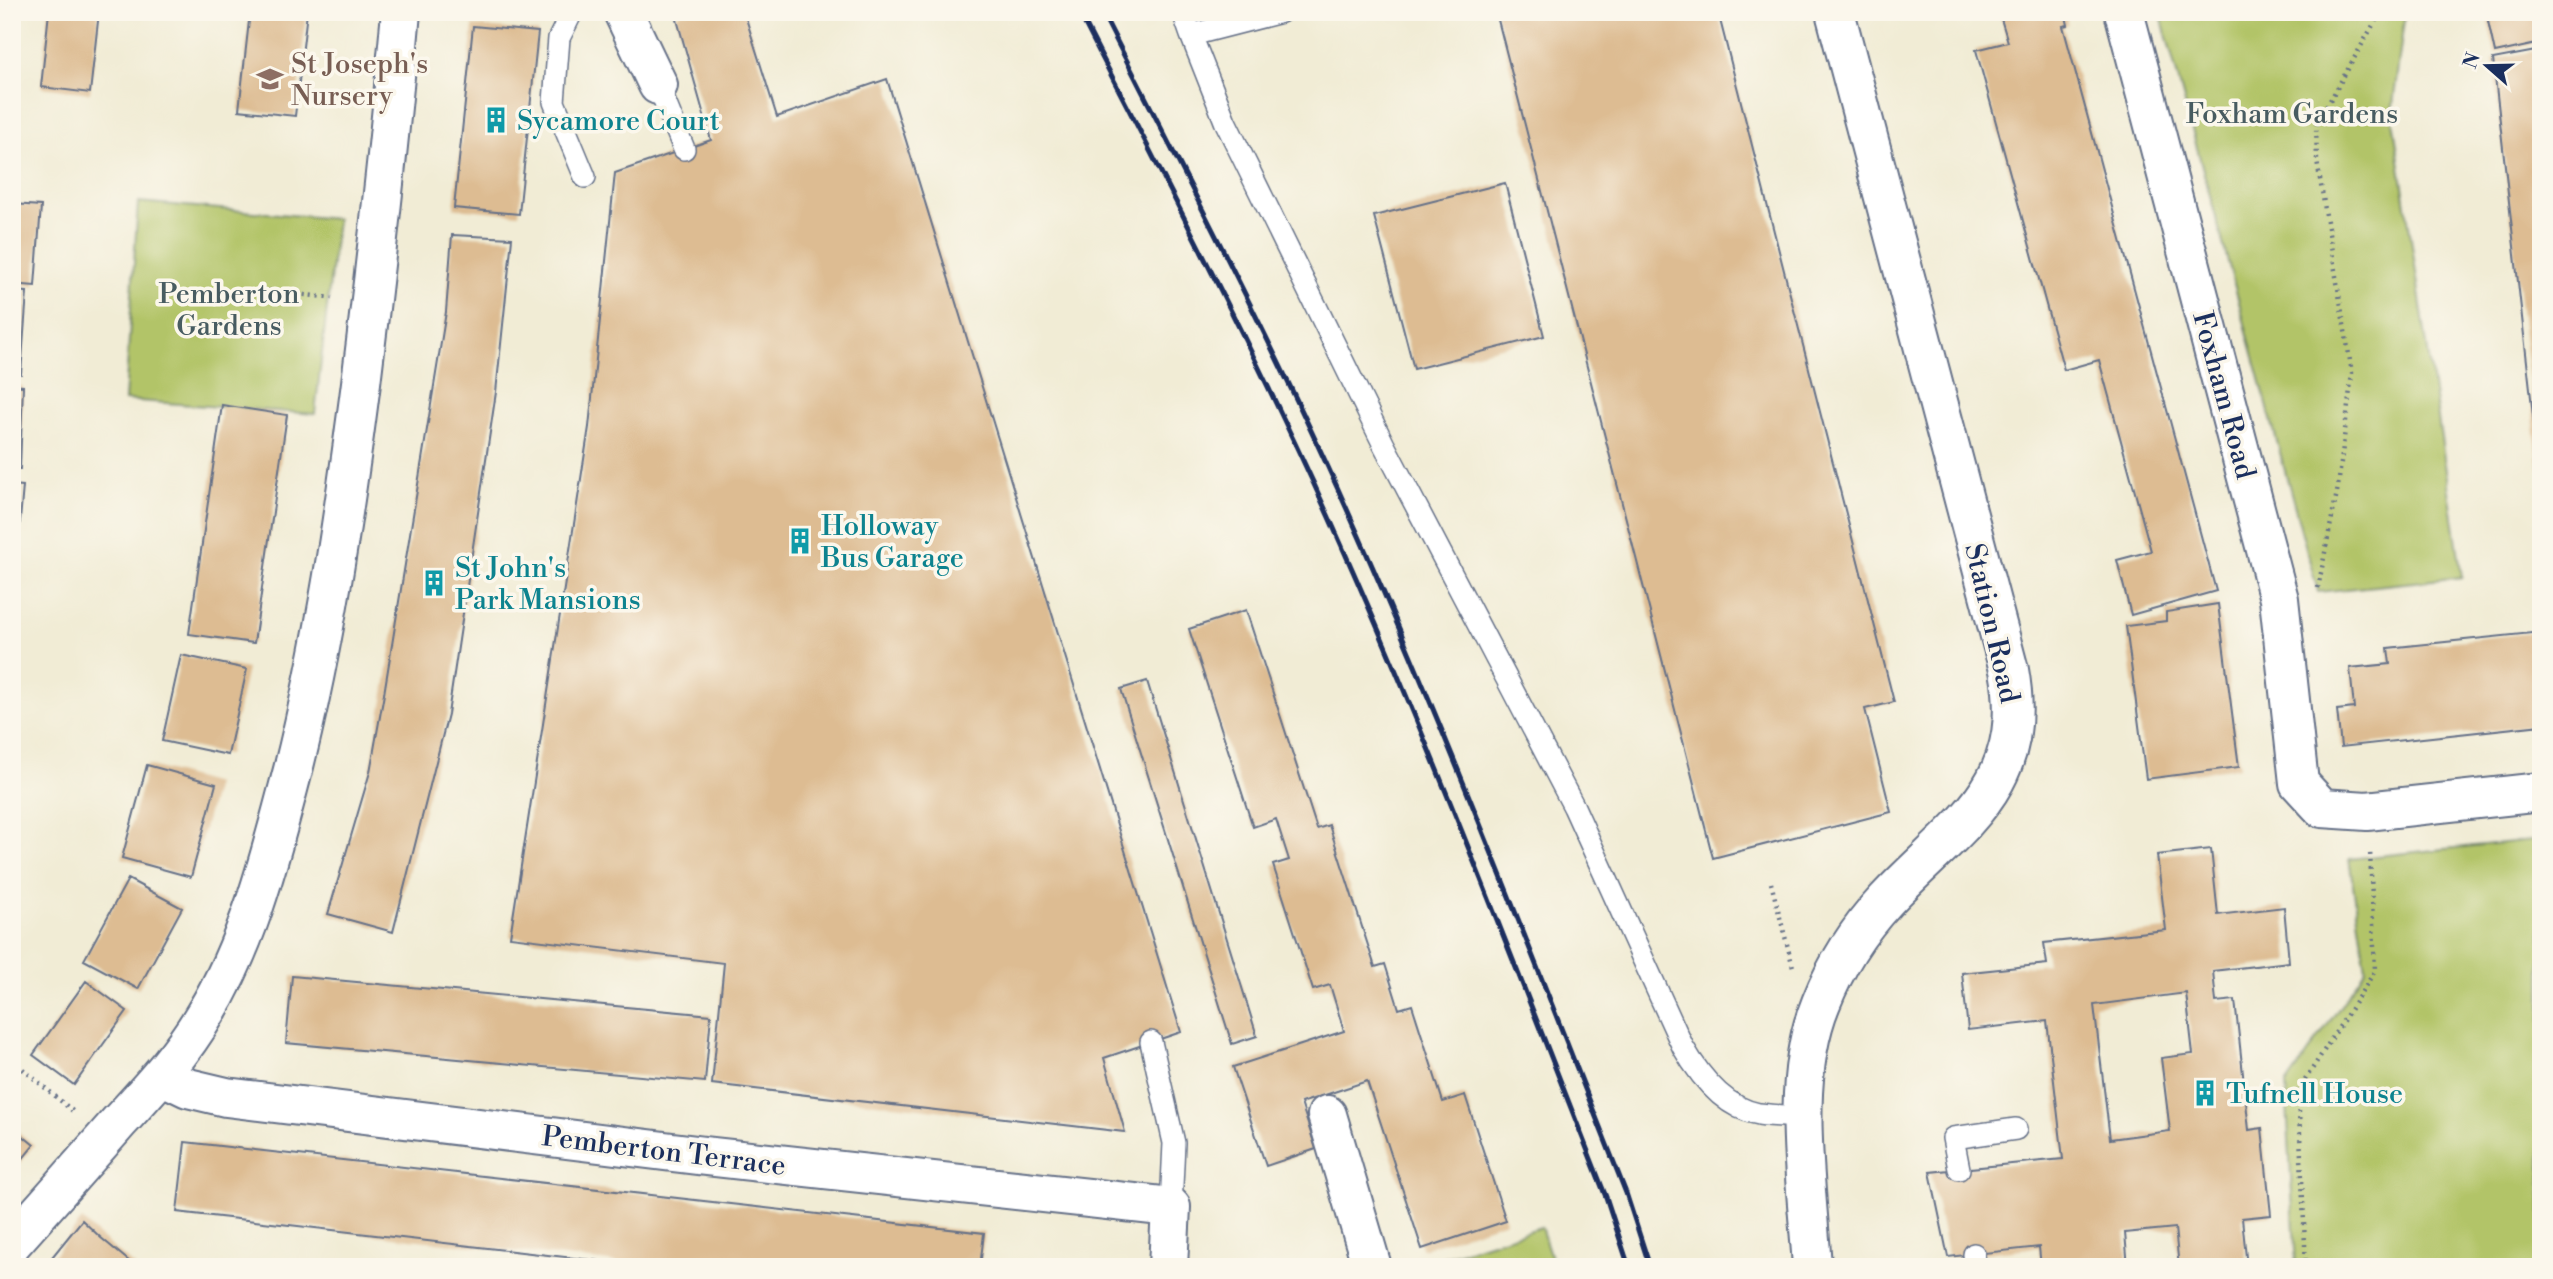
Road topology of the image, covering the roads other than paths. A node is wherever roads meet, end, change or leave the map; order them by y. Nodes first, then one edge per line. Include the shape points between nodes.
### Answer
1 (401, 12) edge
2 (572, 12) edge
3 (623, 12) edge
4 (1183, 12) edge
5 (1281, 12) edge
6 (1835, 12) edge
7 (2124, 12) edge
8 (1191, 35) junction
9 (658, 85) joint
10 (684, 149) dead end
11 (585, 177) dead end
12 (2541, 792) edge
13 (1151, 1042) dead end
14 (161, 1075) junction
15 (1327, 1115) dead end
16 (1803, 1117) junction
17 (2017, 1129) dead end
18 (1959, 1169) dead end
19 (1171, 1207) junction
20 (12, 1243) edge
21 (1168, 1267) edge
22 (1372, 1267) edge
23 (1812, 1267) edge

1 - 14 street via 371,301 344,512 319,658 263,878 228,972 205,1014
2 - 11 lane via 559,38 554,102
3 - 9 street
4 - 8 lane
5 - 8 lane
6 - 16 street, Station Road via 2009,670 2014,716 2000,772 1985,799 1887,899 1833,978 1810,1032
7 - 12 street, Foxham Road via 2279,599 2300,783 2322,808 2367,811
8 - 16 lane via 1225,121 1384,445 1574,807 1683,1047 1695,1068 1725,1099 1758,1114
9 - 10 lane
13 - 19 lane via 1174,1143
14 - 19 street, Pemberton Terrace via 188,1088 226,1097
14 - 20 street
15 - 22 street
16 - 23 street, Station Road
17 - 18 lane via 1953,1138
19 - 21 street

